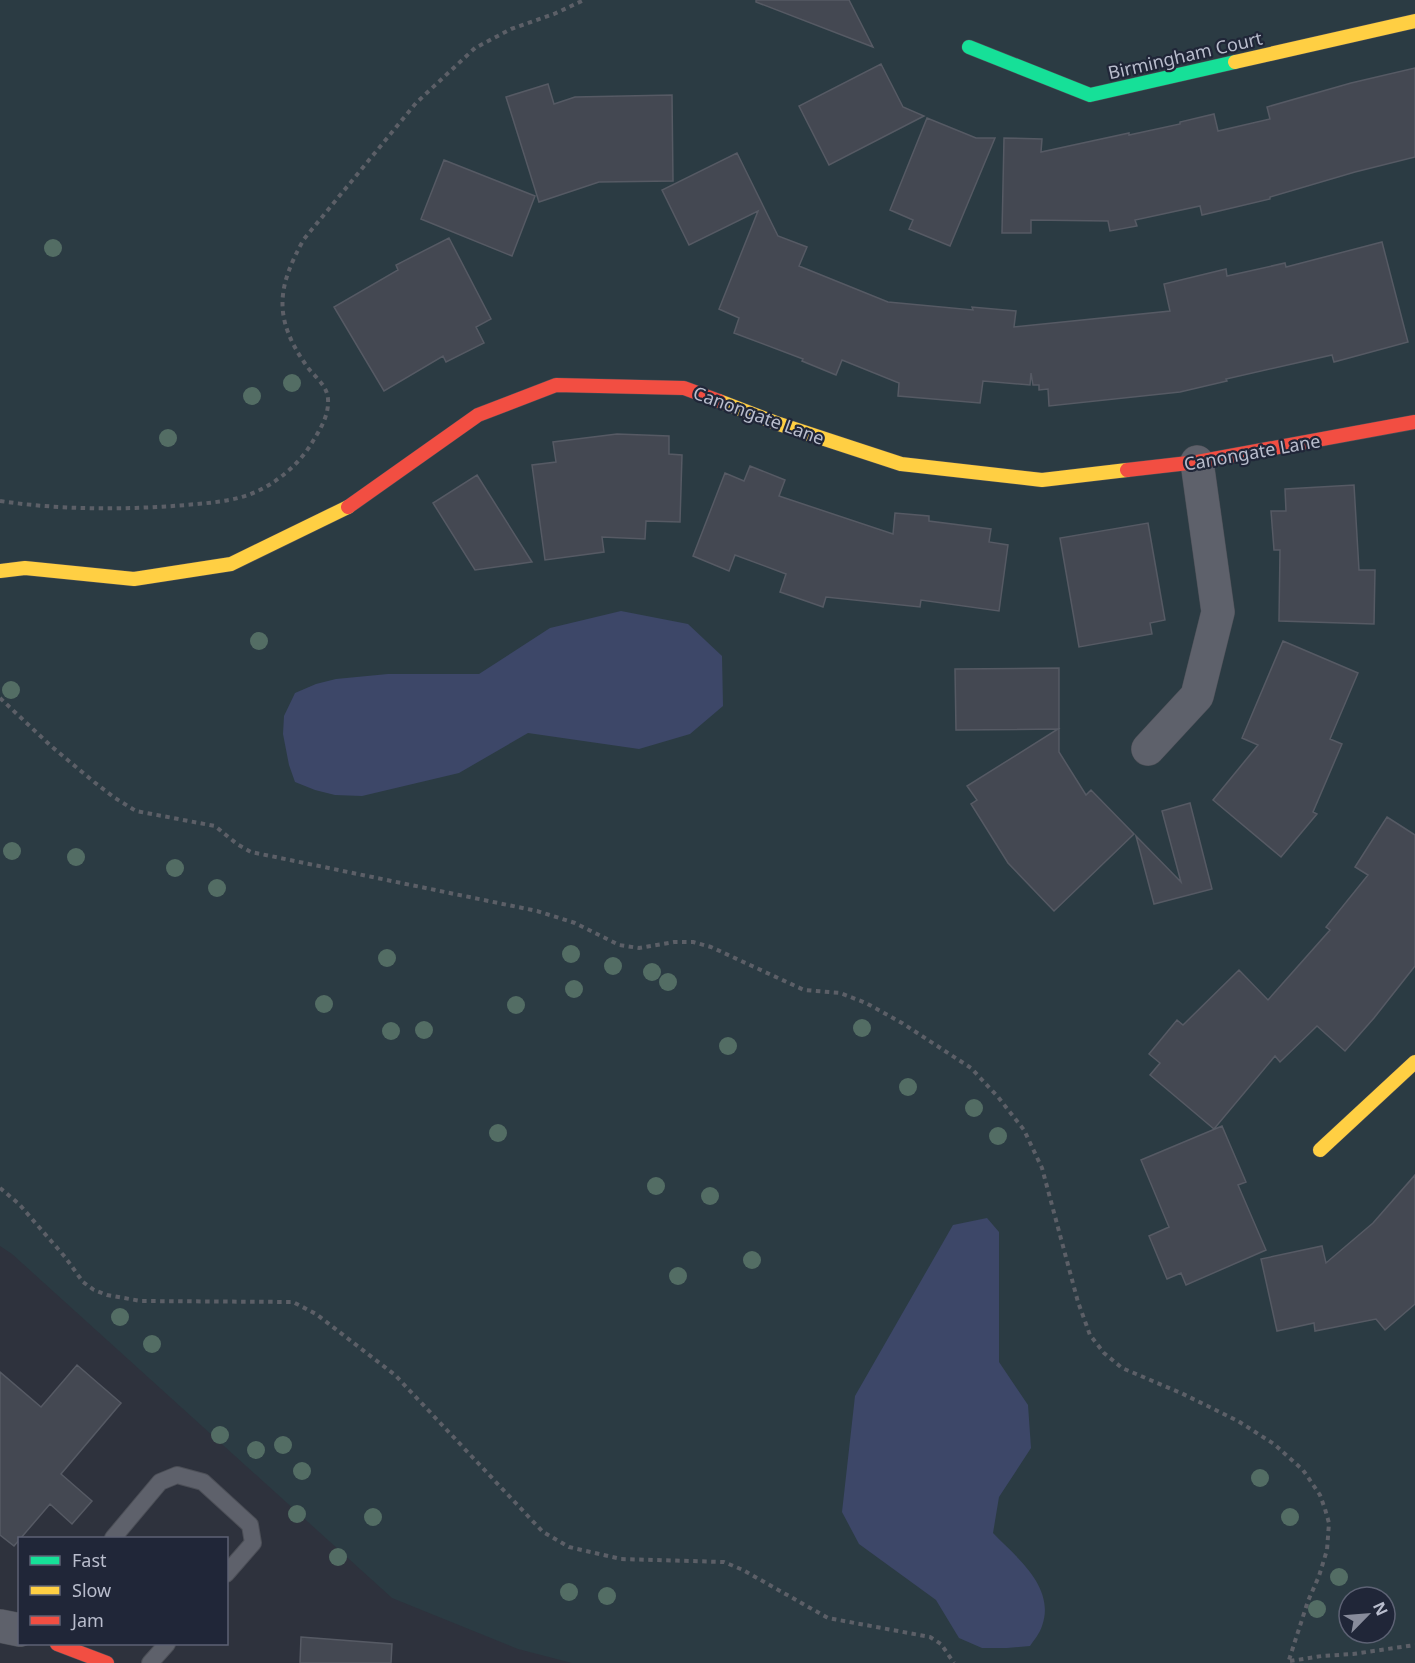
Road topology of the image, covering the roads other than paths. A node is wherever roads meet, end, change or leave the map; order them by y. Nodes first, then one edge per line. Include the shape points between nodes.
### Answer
1 (1415, 21) edge
2 (969, 47) dead end
3 (1415, 422) edge
4 (1197, 462) junction
5 (0, 571) edge
6 (1148, 749) dead end
7 (1415, 1062) edge
8 (1320, 1150) dead end
9 (115, 1537) edge
10 (228, 1572) edge
11 (0, 1626) edge
12 (18, 1630) edge
13 (60, 1645) edge
14 (165, 1645) edge
15 (107, 1663) edge
16 (150, 1663) edge

1 - 2 street, Birmingham Court via 1090,95
3 - 4 street, Canongate Lane
4 - 5 street, Canongate Lane via 1042,480 901,464 684,388 556,385 478,415 349,506 231,564 134,579 25,568
4 - 6 street via 1218,612 1197,696
7 - 8 street
9 - 10 lane via 160,1482 177,1475 203,1482 250,1525 253,1543
11 - 12 street
13 - 15 street
14 - 16 lane

